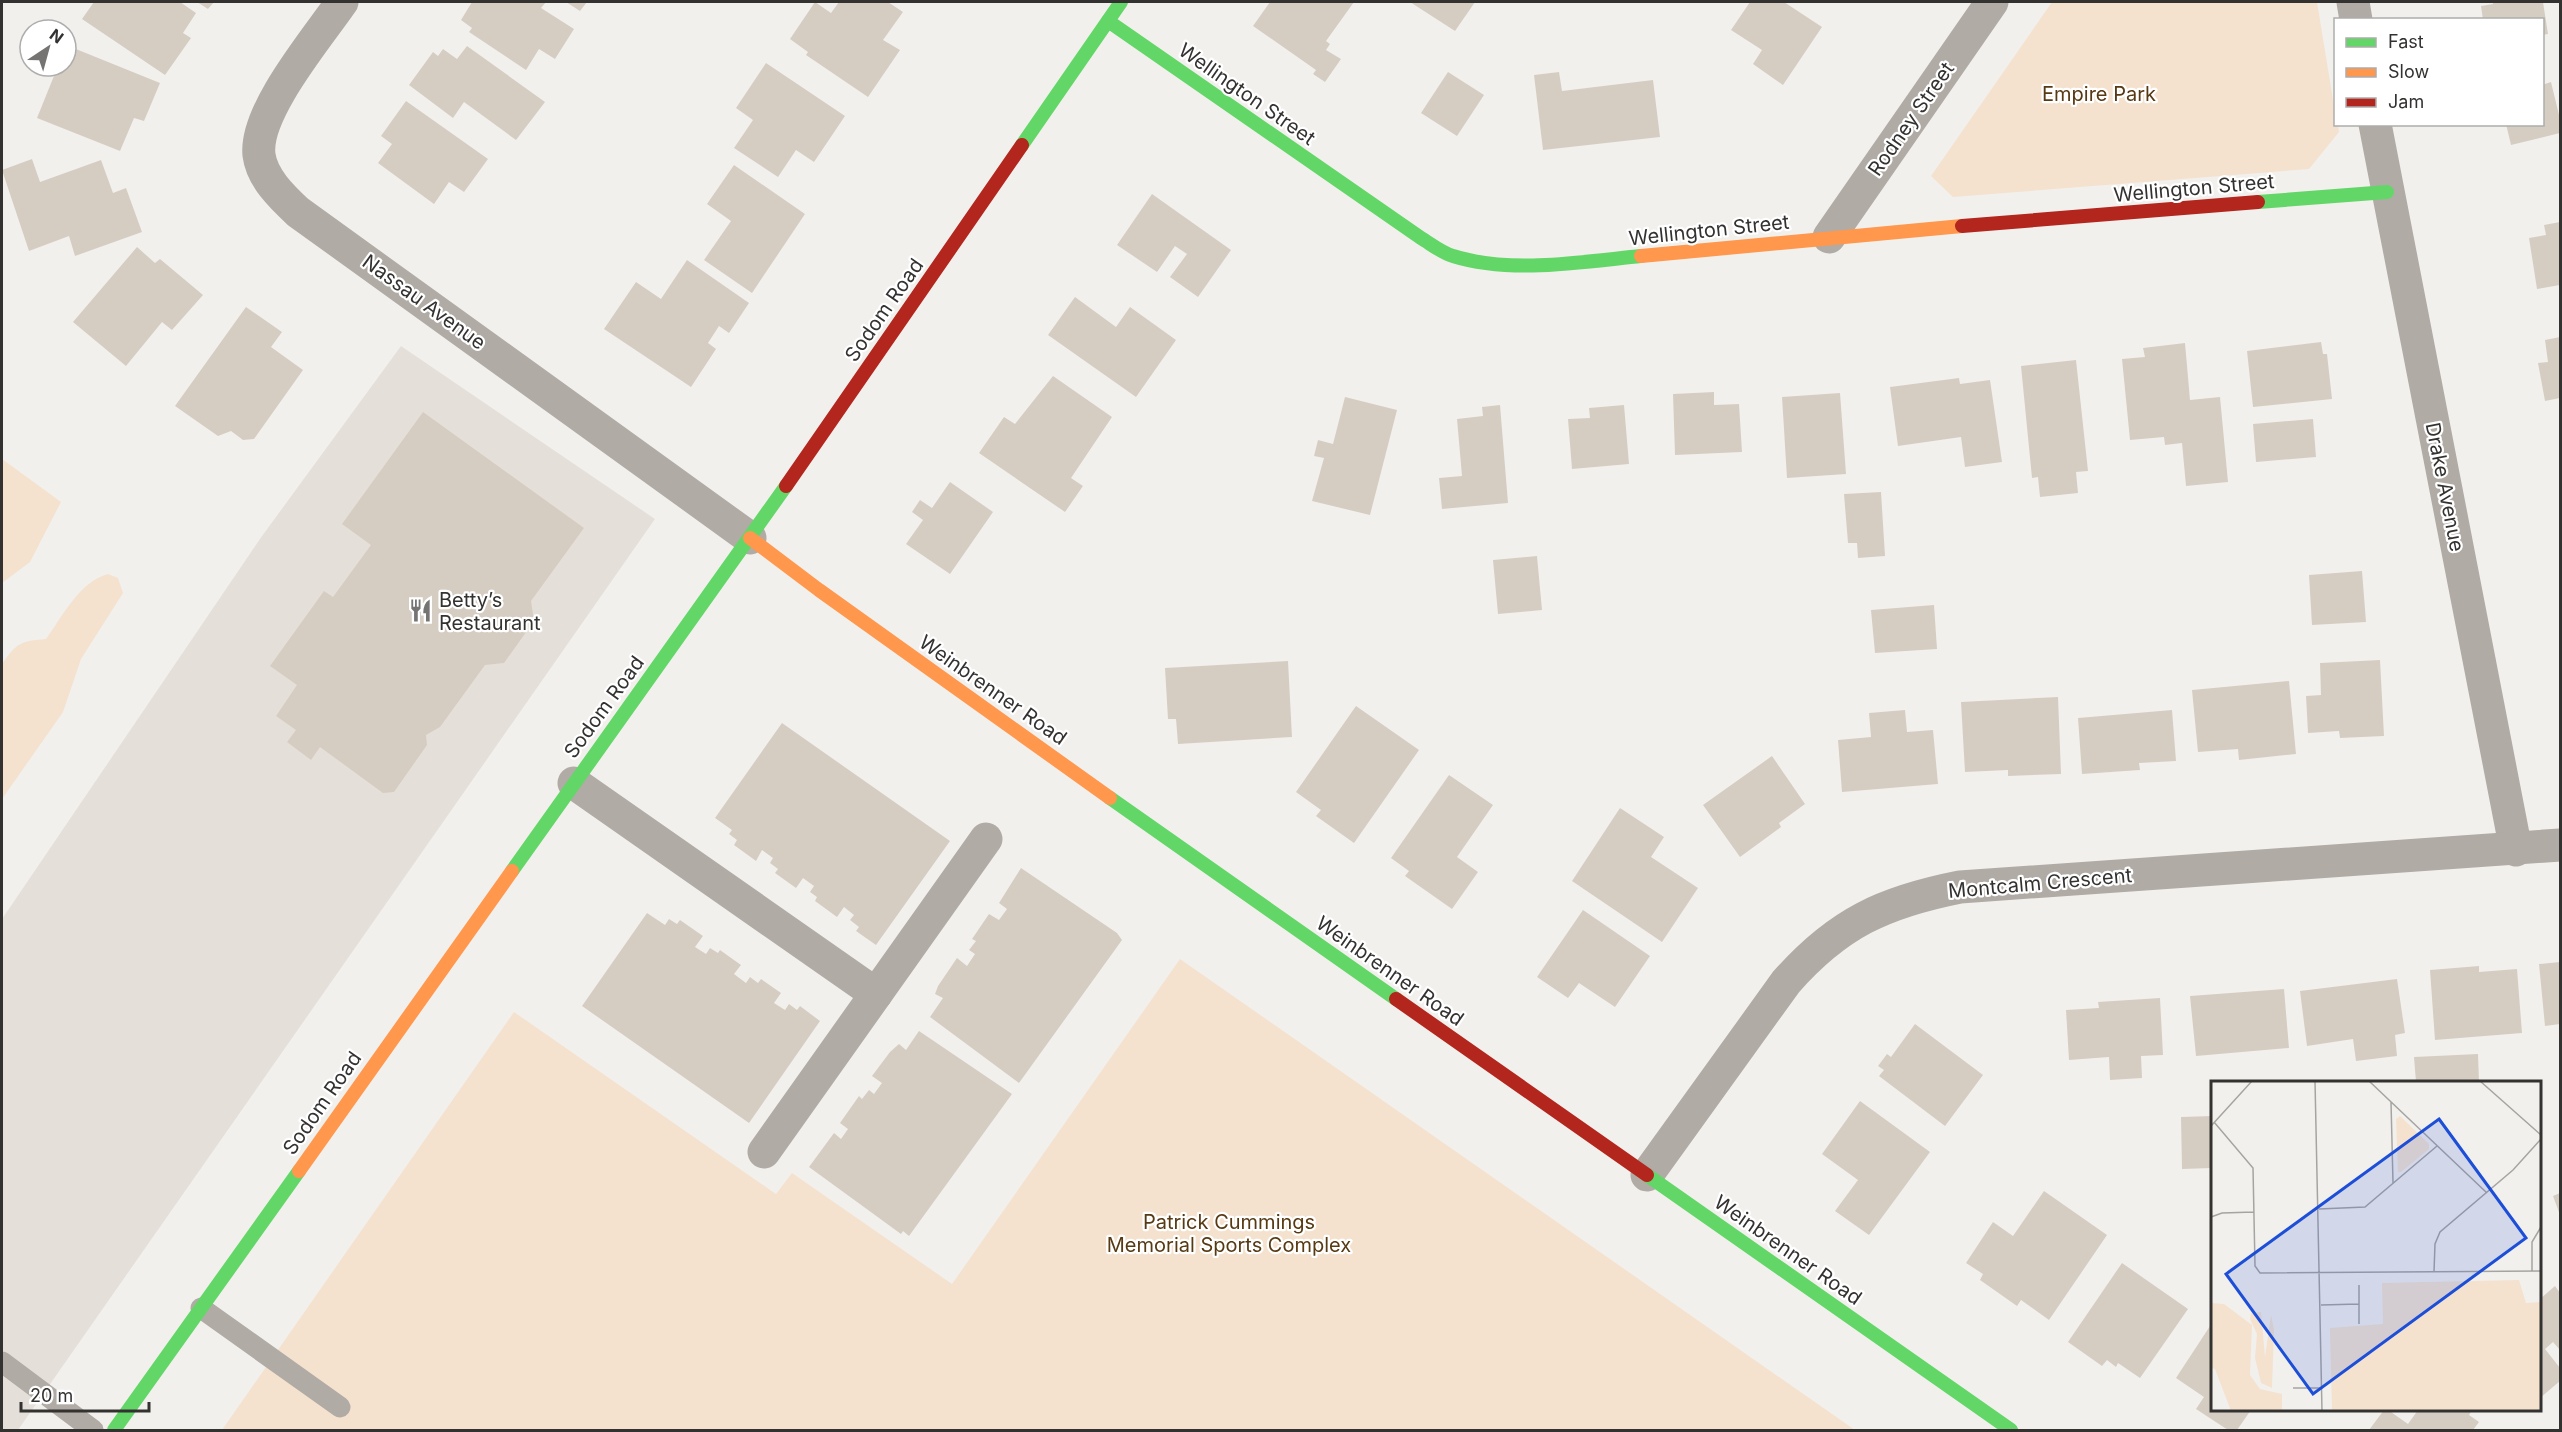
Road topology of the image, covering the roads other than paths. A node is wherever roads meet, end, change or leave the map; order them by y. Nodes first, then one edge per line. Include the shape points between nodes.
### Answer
1 (342, 2) edge
2 (1121, 2) edge
3 (1992, 2) edge
4 (2353, 2) edge
5 (2356, 18) edge
6 (1108, 21) junction
7 (2374, 126) edge
8 (2387, 192) junction
9 (1829, 237) junction
10 (750, 538) junction
11 (574, 783) junction
12 (986, 839) dead end
13 (2560, 845) edge
14 (2516, 850) junction
15 (876, 993) junction
16 (764, 1152) dead end
17 (1647, 1175) junction
18 (201, 1308) junction
19 (2, 1362) edge
20 (340, 1407) dead end
21 (93, 1431) edge
22 (114, 1431) edge
23 (2011, 1431) edge

1 - 10 street, Nassau Avenue via 267,116 259,156 272,185 298,212
2 - 6 street, Sodom Road
3 - 9 street, Rodney Street
4 - 5 street
6 - 9 street, Wellington Street via 1451,255 1506,265 1542,266
6 - 10 street, Sodom Road
7 - 8 street, Drake Avenue
8 - 9 street, Wellington Street
8 - 14 street, Drake Avenue
10 - 11 street, Sodom Road
10 - 17 street, Weinbrenner Road via 1185,851
11 - 15 street
11 - 18 street, Sodom Road
12 - 15 street
13 - 14 street, Montcalm Crescent
14 - 17 street, Montcalm Crescent via 1960,887 1887,907 1852,924 1808,956
15 - 16 street
17 - 23 street, Weinbrenner Road
18 - 20 lane
18 - 22 street, Sodom Road
19 - 21 lane

